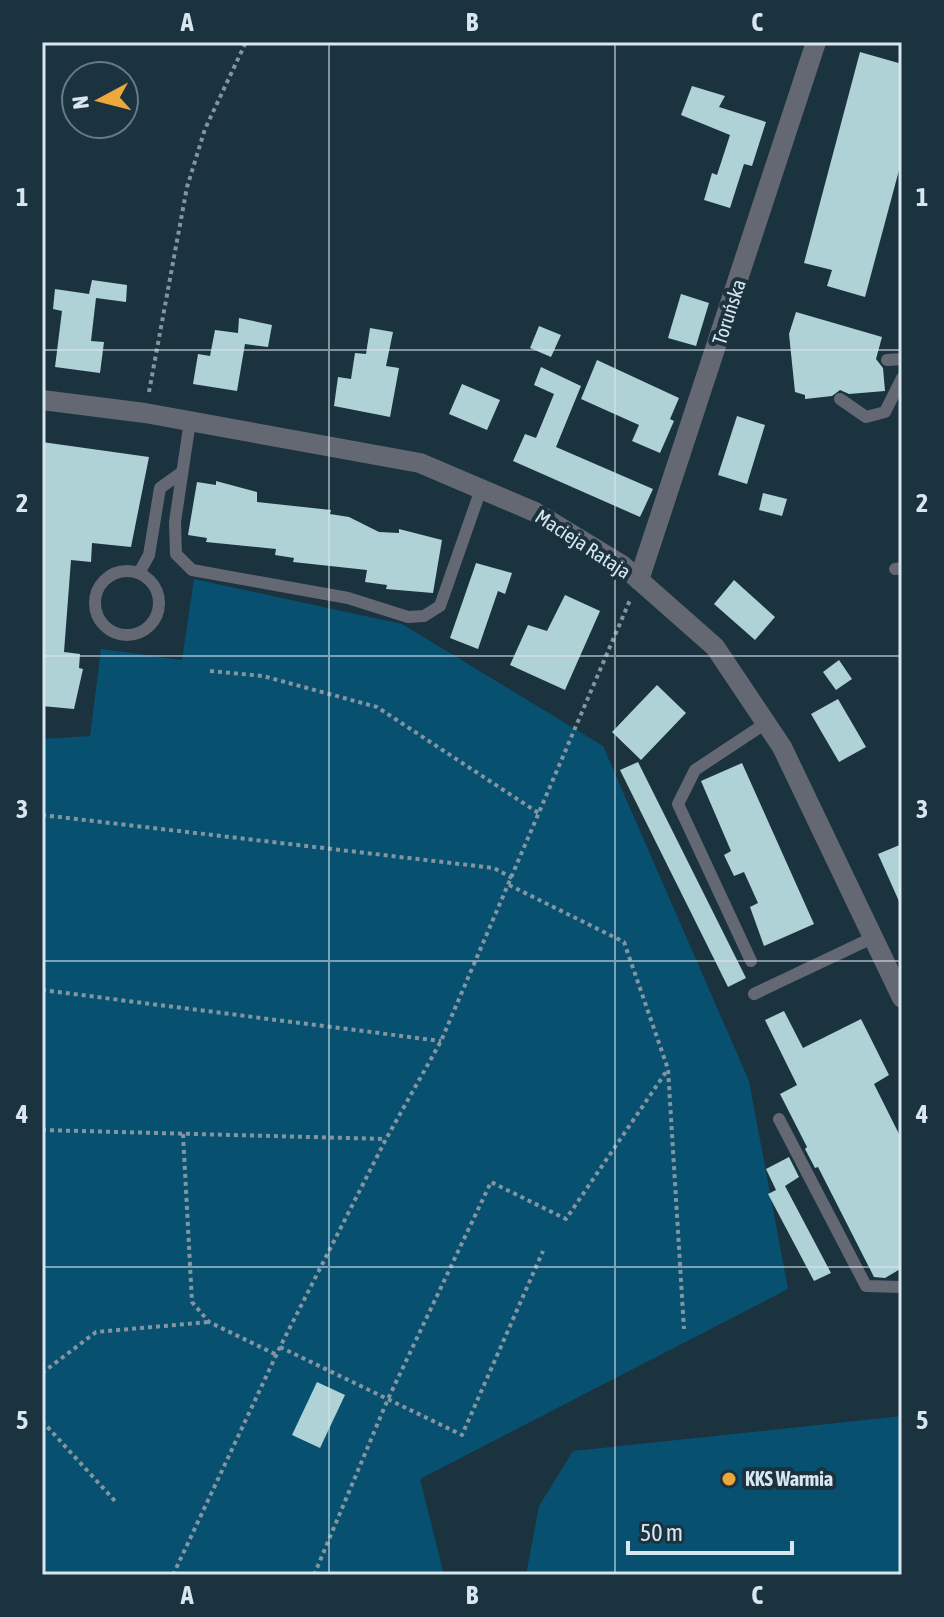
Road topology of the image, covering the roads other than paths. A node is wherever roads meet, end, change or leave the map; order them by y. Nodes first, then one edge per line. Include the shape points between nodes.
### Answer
1 (816, 42) edge
2 (902, 359) edge
3 (887, 360) dead end
4 (902, 378) edge
5 (840, 399) dead end
6 (42, 400) edge
7 (190, 421) junction
8 (181, 473) junction
9 (481, 489) junction
10 (139, 573) junction
11 (639, 580) junction
12 (766, 723) junction
13 (872, 938) junction
14 (893, 960) edge
15 (751, 961) dead end
16 (754, 994) dead end
17 (902, 998) edge
18 (779, 1119) dead end
19 (902, 1287) edge

1 - 11 street, Toruńska
2 - 3 lane
4 - 5 lane via 885,412 866,417
6 - 7 street, Macieja Rataja
7 - 8 lane
7 - 9 street, Macieja Rataja via 420,463
8 - 9 lane via 176,554 192,570 348,598 408,617 424,616 440,606
8 - 10 lane via 160,488 149,555
9 - 11 street, Macieja Rataja via 535,512
10 - 10 lane via 118,572 96,595 98,616 114,632 135,634 157,615 159,595
11 - 12 street, Macieja Rataja via 715,647
12 - 13 street, Macieja Rataja
12 - 15 lane via 695,770 678,804
13 - 14 street, Macieja Rataja
13 - 16 lane
14 - 17 street, Macieja Rataja
18 - 19 lane via 866,1286

